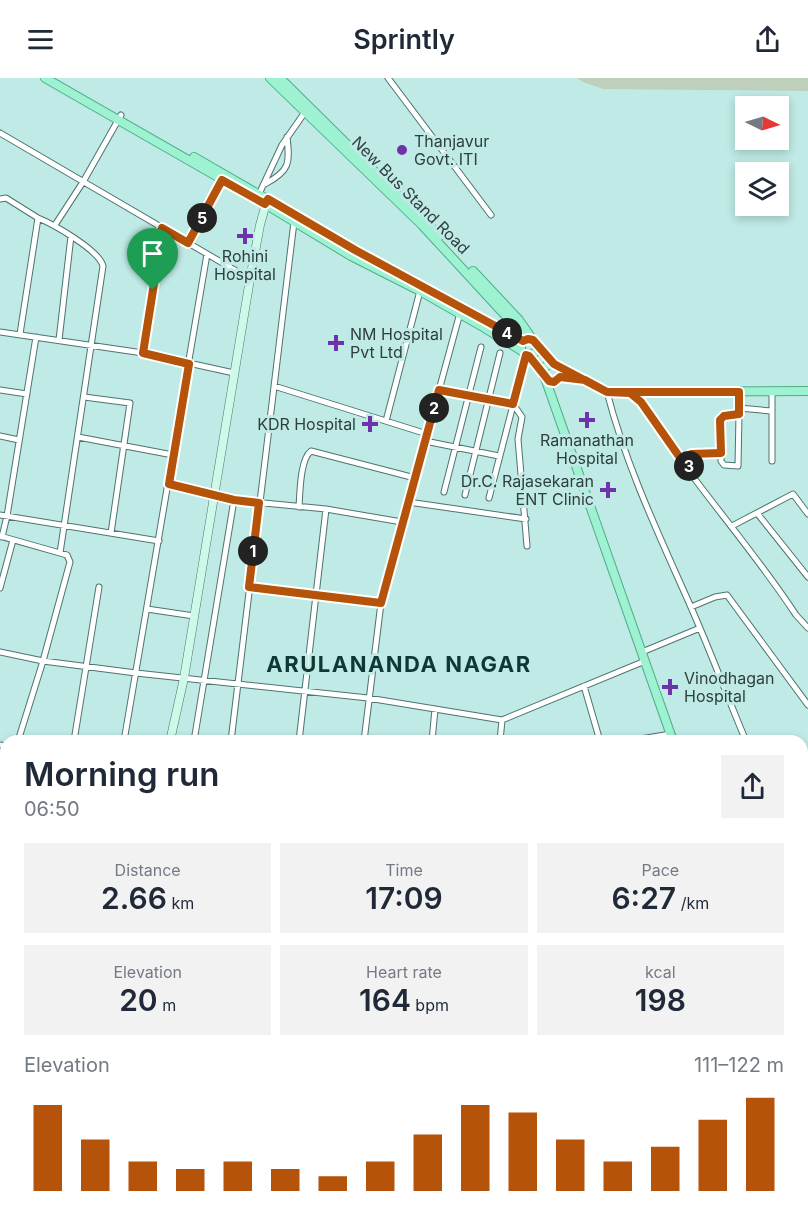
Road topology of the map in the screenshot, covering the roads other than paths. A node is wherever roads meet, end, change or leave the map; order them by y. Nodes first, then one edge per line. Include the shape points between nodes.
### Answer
1 (45, 78) edge
2 (56, 78) edge
3 (270, 78) edge
4 (280, 78) edge
5 (388, 78) edge
6 (305, 112) junction
7 (119, 118) junction
8 (0, 133) edge
9 (287, 137) junction
10 (193, 160) junction
11 (222, 180) junction
12 (83, 182) junction
13 (264, 184) junction
14 (259, 194) junction
15 (0, 199) edge
16 (266, 201) junction
17 (492, 215) dead end
18 (38, 218) junction
19 (294, 222) junction
20 (55, 225) junction
21 (162, 228) junction
22 (71, 236) junction
23 (188, 243) junction
24 (353, 253) junction
25 (207, 254) junction
26 (250, 279) junction
27 (420, 291) junction
28 (462, 311) junction
29 (0, 332) edge
30 (20, 334) junction
31 (36, 337) junction
32 (59, 340) junction
33 (523, 341) junction
34 (535, 343) junction
35 (92, 345) junction
36 (481, 347) dead end
37 (143, 353) junction
38 (501, 353) dead end
39 (525, 354) junction
40 (189, 364) junction
41 (557, 366) junction
42 (234, 373) junction
43 (544, 376) junction
44 (558, 379) junction
45 (585, 380) junction
46 (274, 386) junction
47 (0, 390) edge
48 (439, 390) junction
49 (808, 391) edge
50 (607, 392) junction
51 (739, 392) junction
52 (772, 392) junction
53 (630, 393) junction
54 (27, 394) junction
55 (469, 396) junction
56 (84, 397) junction
57 (489, 400) junction
58 (513, 404) junction
59 (553, 404) junction
60 (739, 411) junction
61 (771, 411) junction
62 (386, 422) junction
63 (427, 434) junction
64 (0, 436) edge
65 (78, 437) junction
66 (20, 440) junction
67 (425, 441) junction
68 (124, 445) junction
69 (456, 447) junction
70 (476, 452) junction
71 (721, 453) junction
72 (173, 455) junction
73 (499, 456) junction
74 (772, 461) dead end
75 (690, 472) junction
76 (415, 478) junction
77 (169, 484) junction
78 (444, 492) dead end
79 (214, 495) junction
80 (465, 495) dead end
81 (489, 498) dead end
82 (234, 500) junction
83 (408, 502) junction
84 (259, 503) junction
85 (299, 507) junction
86 (326, 509) junction
87 (757, 513) junction
88 (808, 514) edge
89 (0, 515) edge
90 (7, 516) junction
91 (526, 519) junction
92 (402, 522) junction
93 (64, 526) junction
94 (732, 526) junction
95 (111, 533) junction
96 (1, 537) edge
97 (14, 540) junction
98 (159, 541) junction
99 (527, 546) dead end
100 (60, 552) junction
101 (808, 577) edge
102 (99, 587) dead end
103 (249, 587) junction
104 (0, 588) edge
105 (317, 594) junction
106 (381, 603) junction
107 (691, 607) junction
108 (147, 609) junction
109 (194, 616) junction
110 (700, 628) junction
111 (808, 628) edge
112 (0, 652) edge
113 (643, 656) junction
114 (43, 661) junction
115 (86, 666) junction
116 (136, 673) junction
117 (184, 678) junction
118 (203, 680) junction
119 (237, 684) junction
120 (584, 686) junction
121 (305, 691) junction
122 (368, 698) junction
123 (808, 705) edge
124 (435, 709) junction
125 (502, 720) junction
126 (20, 735) edge
127 (75, 735) edge
128 (125, 735) edge
129 (171, 735) edge
130 (195, 735) edge
131 (232, 735) edge
132 (300, 735) edge
133 (365, 735) edge
134 (433, 735) edge
135 (501, 735) edge
136 (598, 735) edge
137 (671, 735) edge
138 (744, 735) edge

1 - 7 main road
2 - 7 main road
3 - 6 main road, New Bus Stand Road
4 - 34 main road, New Bus Stand Road via 427,221 519,320
5 - 17 street
6 - 9 street
6 - 33 main road, New Bus Stand Road via 449,252 515,326
7 - 10 main road
7 - 12 street
8 - 12 street
9 - 13 street
9 - 13 street via 288,164 280,176
10 - 11 main road
10 - 14 main road
11 - 16 main road
11 - 23 street
12 - 20 street
12 - 21 street
13 - 14 street
14 - 16 main road
15 - 18 street via 6,198
16 - 19 main road
16 - 24 main road
16 - 26 street
18 - 20 street
18 - 30 street
19 - 24 main road
19 - 46 street
20 - 22 street
21 - 23 street
21 - 37 street
22 - 32 street
22 - 35 street via 97,256 103,266
23 - 25 street
24 - 27 main road
24 - 28 main road
25 - 26 street
25 - 40 street
26 - 42 street
27 - 28 main road
27 - 62 street
28 - 33 main road
28 - 39 main road
28 - 48 street
29 - 30 street
30 - 31 street
31 - 32 street
31 - 54 street
32 - 35 street
33 - 34 main road
33 - 39 main road via 520,346
34 - 39 main road via 536,352
34 - 41 main road, New Bus Stand Road
35 - 37 street
35 - 56 street
36 - 55 street
37 - 40 street
38 - 57 street
39 - 43 main road
39 - 58 street
40 - 42 street
40 - 72 street
41 - 43 main road via 547,366
41 - 44 main road
41 - 45 main road, New Bus Stand Road
42 - 79 street
43 - 44 main road via 552,382
43 - 59 main road
44 - 45 main road
44 - 59 main road
45 - 50 main road, New Bus Stand Road
46 - 62 street
46 - 84 street
47 - 54 street
48 - 55 street
48 - 63 street
49 - 52 main road
50 - 53 main road
50 - 107 street via 633,473
51 - 52 main road
51 - 53 main road
51 - 60 street
52 - 61 street
53 - 75 street via 641,402
54 - 66 street
55 - 57 street
55 - 69 street
56 - 65 street
56 - 68 street via 130,403
57 - 58 street
57 - 70 street
58 - 73 street
58 - 91 street via 522,417 518,439
59 - 113 main road
60 - 61 street
60 - 71 street via 720,420
60 - 71 street via 738,466 724,465
61 - 74 street
62 - 63 street
63 - 67 street
64 - 66 street
65 - 68 street
65 - 93 street
66 - 90 street
67 - 69 street
67 - 76 street
68 - 72 street
68 - 95 street
69 - 70 street
69 - 78 street
70 - 73 street
70 - 80 street
71 - 75 street via 691,454
72 - 77 street
73 - 81 street
75 - 94 street
76 - 83 street
76 - 85 street via 311,451 302,475
77 - 79 street
77 - 98 street
79 - 82 street
79 - 109 street
82 - 84 street
82 - 118 street
83 - 91 street
83 - 92 street
84 - 85 street
84 - 103 street
85 - 86 street
86 - 92 street
86 - 105 street
87 - 88 street via 793,494
87 - 94 street
87 - 101 street
89 - 90 street
90 - 93 street
90 - 96 street
91 - 99 street
92 - 106 street
93 - 95 street
93 - 100 street
94 - 111 street
95 - 98 street
96 - 97 street
97 - 100 street
97 - 104 street
98 - 108 street
100 - 114 street via 70,562
102 - 115 street
103 - 105 street
103 - 119 street
105 - 106 street
105 - 121 street
106 - 122 street
107 - 110 street
107 - 123 street via 727,595
108 - 109 street
108 - 116 street
109 - 117 street
110 - 113 street
110 - 138 street
112 - 114 street
113 - 120 street
113 - 137 main road
114 - 115 street
114 - 126 street
115 - 116 street
115 - 127 street
116 - 117 street
116 - 128 street
117 - 118 street
117 - 129 street
118 - 119 street
118 - 130 street
119 - 121 street
119 - 131 street
120 - 125 street
120 - 136 street
121 - 122 street
121 - 132 street
122 - 124 street
122 - 133 street
124 - 125 street
124 - 134 street
125 - 135 street

